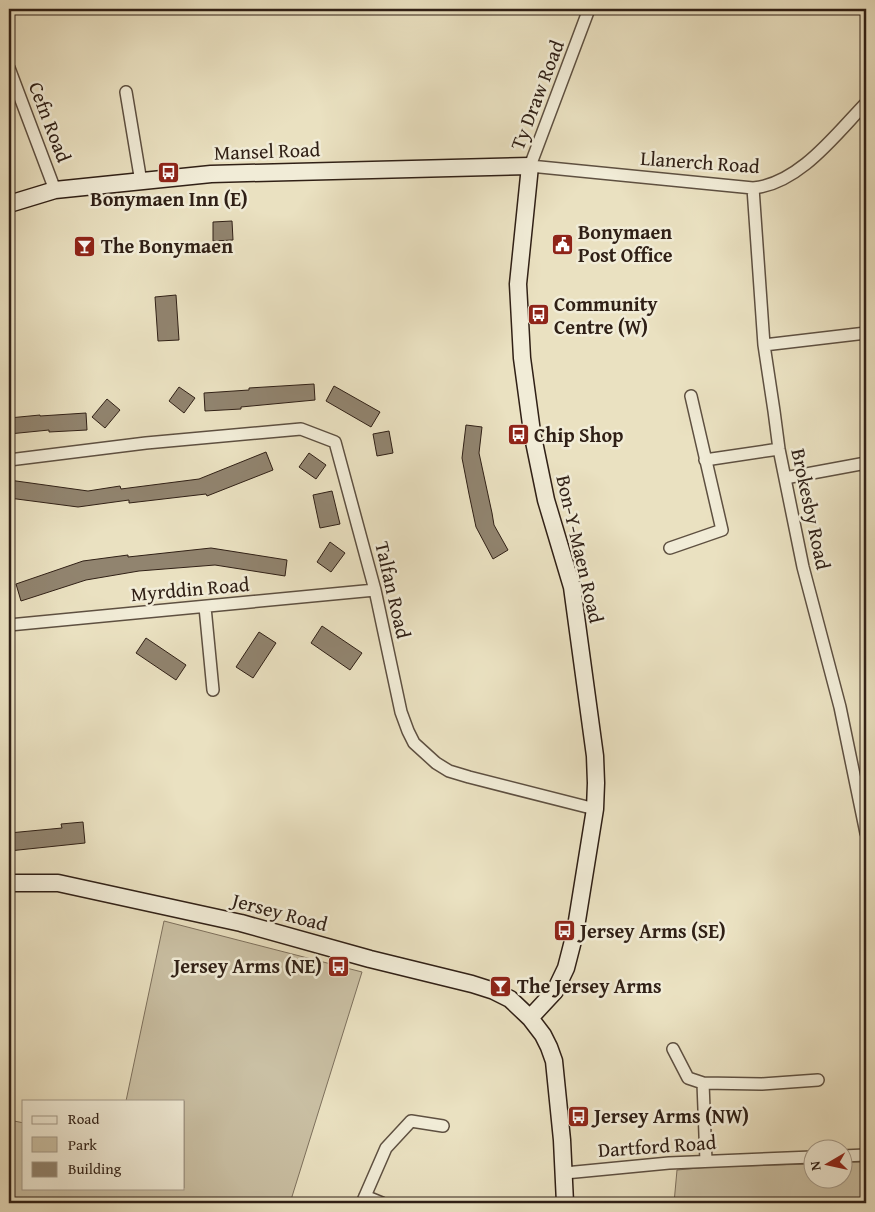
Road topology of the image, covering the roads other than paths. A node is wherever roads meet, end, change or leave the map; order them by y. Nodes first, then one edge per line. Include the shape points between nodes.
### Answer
1 (589, 9) edge
2 (9, 68) edge
3 (126, 92) dead end
4 (866, 104) edge
5 (530, 166) junction
6 (141, 182) junction
7 (754, 188) junction
8 (55, 190) junction
9 (9, 204) edge
10 (866, 333) edge
11 (764, 345) junction
12 (691, 396) dead end
13 (779, 449) junction
14 (9, 460) edge
15 (705, 460) junction
16 (866, 463) edge
17 (785, 478) junction
18 (670, 548) dead end
19 (375, 590) junction
20 (204, 607) junction
21 (9, 625) edge
22 (213, 690) dead end
23 (595, 810) junction
24 (866, 833) edge
25 (9, 883) edge
26 (530, 1018) junction
27 (673, 1049) dead end
28 (818, 1080) dead end
29 (703, 1083) junction
30 (443, 1126) dead end
31 (866, 1155) edge
32 (852, 1156) edge
33 (802, 1157) edge
34 (706, 1161) junction
35 (565, 1173) junction
36 (363, 1199) edge
37 (382, 1203) edge
38 (565, 1203) edge

1 - 5 street, Ty Draw Road
2 - 8 street, Cefn Road
3 - 6 street
4 - 7 street, Llanerch Road via 796,172
5 - 6 street, Mansel Road via 211,174
5 - 7 street, Llanerch Road
5 - 23 street, Bon-Y-Maen Road via 518,284 522,358 546,500 572,587 595,756
6 - 8 street, Mansel Road
7 - 11 street, Brokesby Road
8 - 9 street, Mansel Road
10 - 11 street
11 - 13 street, Brokesby Road
12 - 15 street
13 - 15 street
13 - 17 street, Brokesby Road
14 - 19 street, Talfan Road via 301,429 335,442
15 - 18 street via 722,530
16 - 17 street
17 - 24 street, Brokesby Road via 803,567 840,706
19 - 20 street, Myrddin Road
19 - 23 street, Talfan Road via 401,712 414,743 425,754 449,771
20 - 21 street, Myrddin Road
20 - 22 street
23 - 26 street, Bon-Y-Maen Road via 575,933 566,968 554,992
25 - 26 street, Jersey Road via 58,884 241,923 472,984 510,999
26 - 35 street, Jersey Road via 550,1047 554,1061
27 - 29 street via 688,1078
28 - 29 street via 762,1084
29 - 34 street
30 - 36 street via 412,1121 386,1148
31 - 32 street
33 - 34 street, Dartford Road
34 - 35 street, Dartford Road
35 - 38 street, Jersey Road
36 - 37 street

